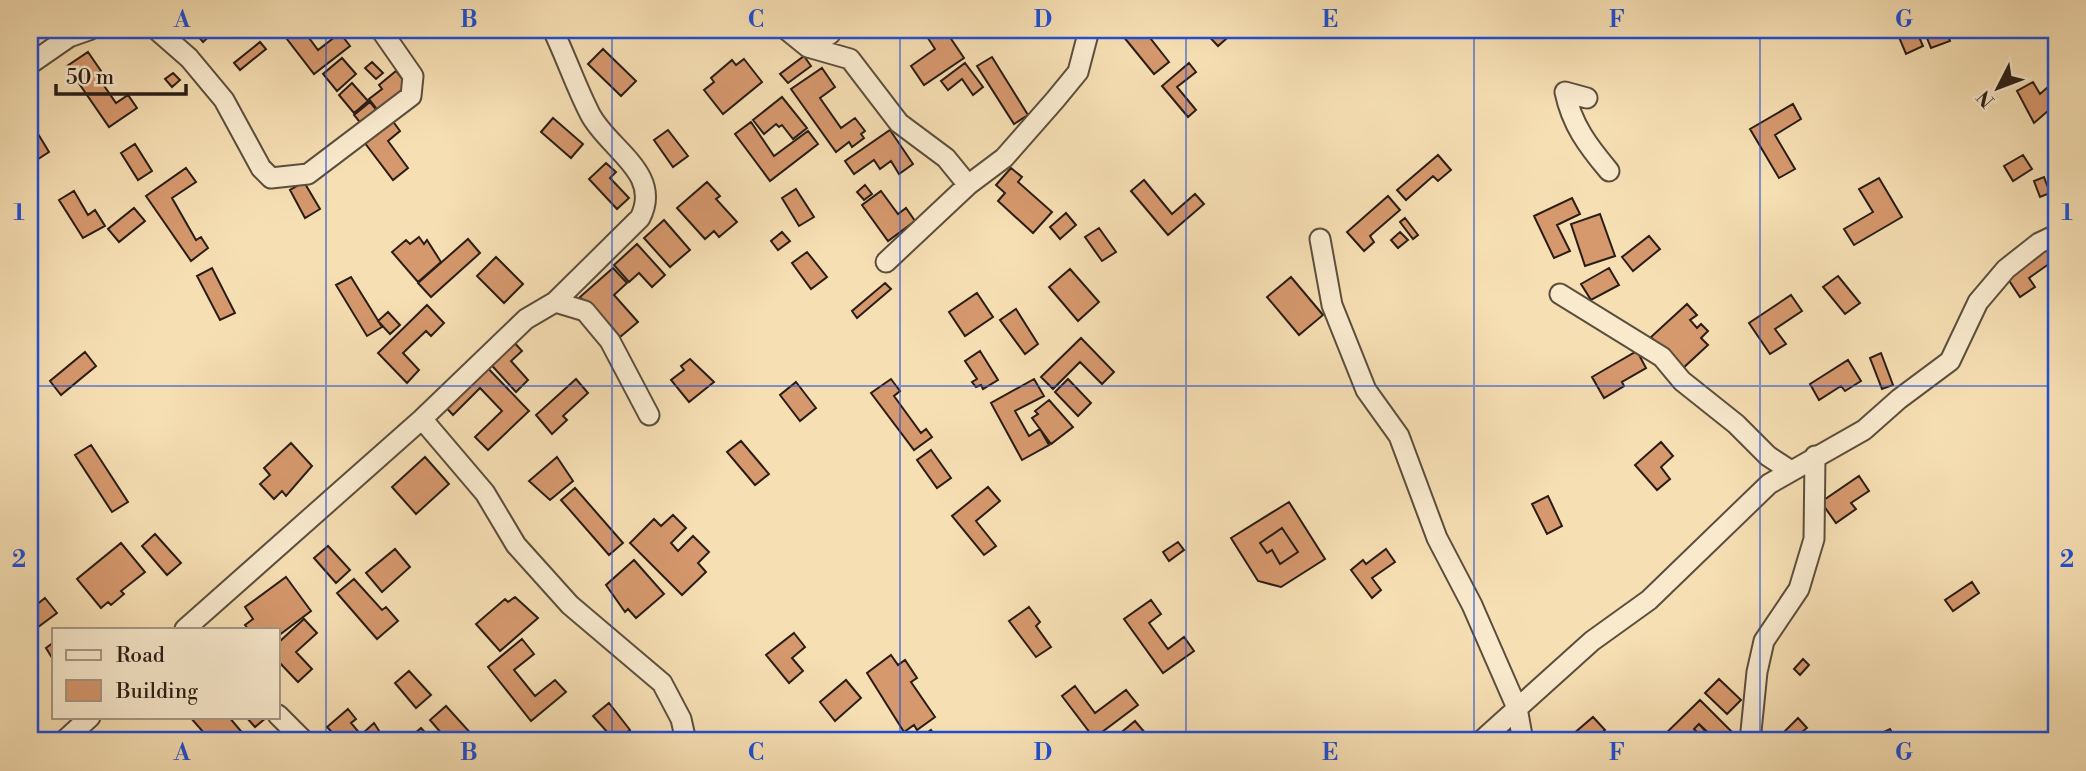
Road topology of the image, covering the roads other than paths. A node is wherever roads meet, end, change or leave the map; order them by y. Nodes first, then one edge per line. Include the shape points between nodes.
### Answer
1 (89, 30) edge
2 (157, 30) edge
3 (381, 30) edge
4 (553, 30) edge
5 (787, 30) edge
6 (831, 30) edge
7 (1089, 30) edge
8 (808, 47) junction
9 (30, 64) edge
10 (1587, 98) dead end
11 (1609, 171) dead end
12 (968, 185) junction
13 (2056, 235) edge
14 (1320, 239) dead end
15 (886, 262) dead end
16 (1560, 293) dead end
17 (555, 302) junction
18 (649, 415) dead end
19 (422, 419) junction
20 (1815, 456) junction
21 (1791, 471) junction
22 (190, 628) edge
23 (1517, 708) junction
24 (280, 717) edge
25 (89, 718) edge
26 (64, 741) edge
27 (304, 741) edge
28 (686, 741) edge
29 (1481, 741) edge
30 (1523, 741) edge
31 (1750, 741) edge

1 - 9 street via 69,37
2 - 3 street via 190,58 224,100 261,169 280,180 308,174 411,96 413,76
4 - 17 street via 591,117 618,145 646,189 648,203 640,218
5 - 8 street
6 - 8 street
7 - 12 street via 1078,72 1004,158
8 - 12 street via 850,59 899,123 946,158
10 - 11 street via 1565,92 1582,140
12 - 15 street
13 - 20 street via 2006,269 1985,294 1950,361 1864,430
14 - 23 street via 1332,305 1366,390 1399,436 1437,538
16 - 21 street via 1662,357 1682,381
17 - 18 street via 585,311 610,341
17 - 19 street via 526,319
19 - 22 street
19 - 28 street via 485,493 516,545 570,605 662,683 681,719
20 - 21 street
20 - 31 street via 1814,539 1799,589 1765,641
21 - 23 street via 1769,484 1649,600 1592,640
23 - 29 street
23 - 30 street
24 - 27 street
25 - 26 street

